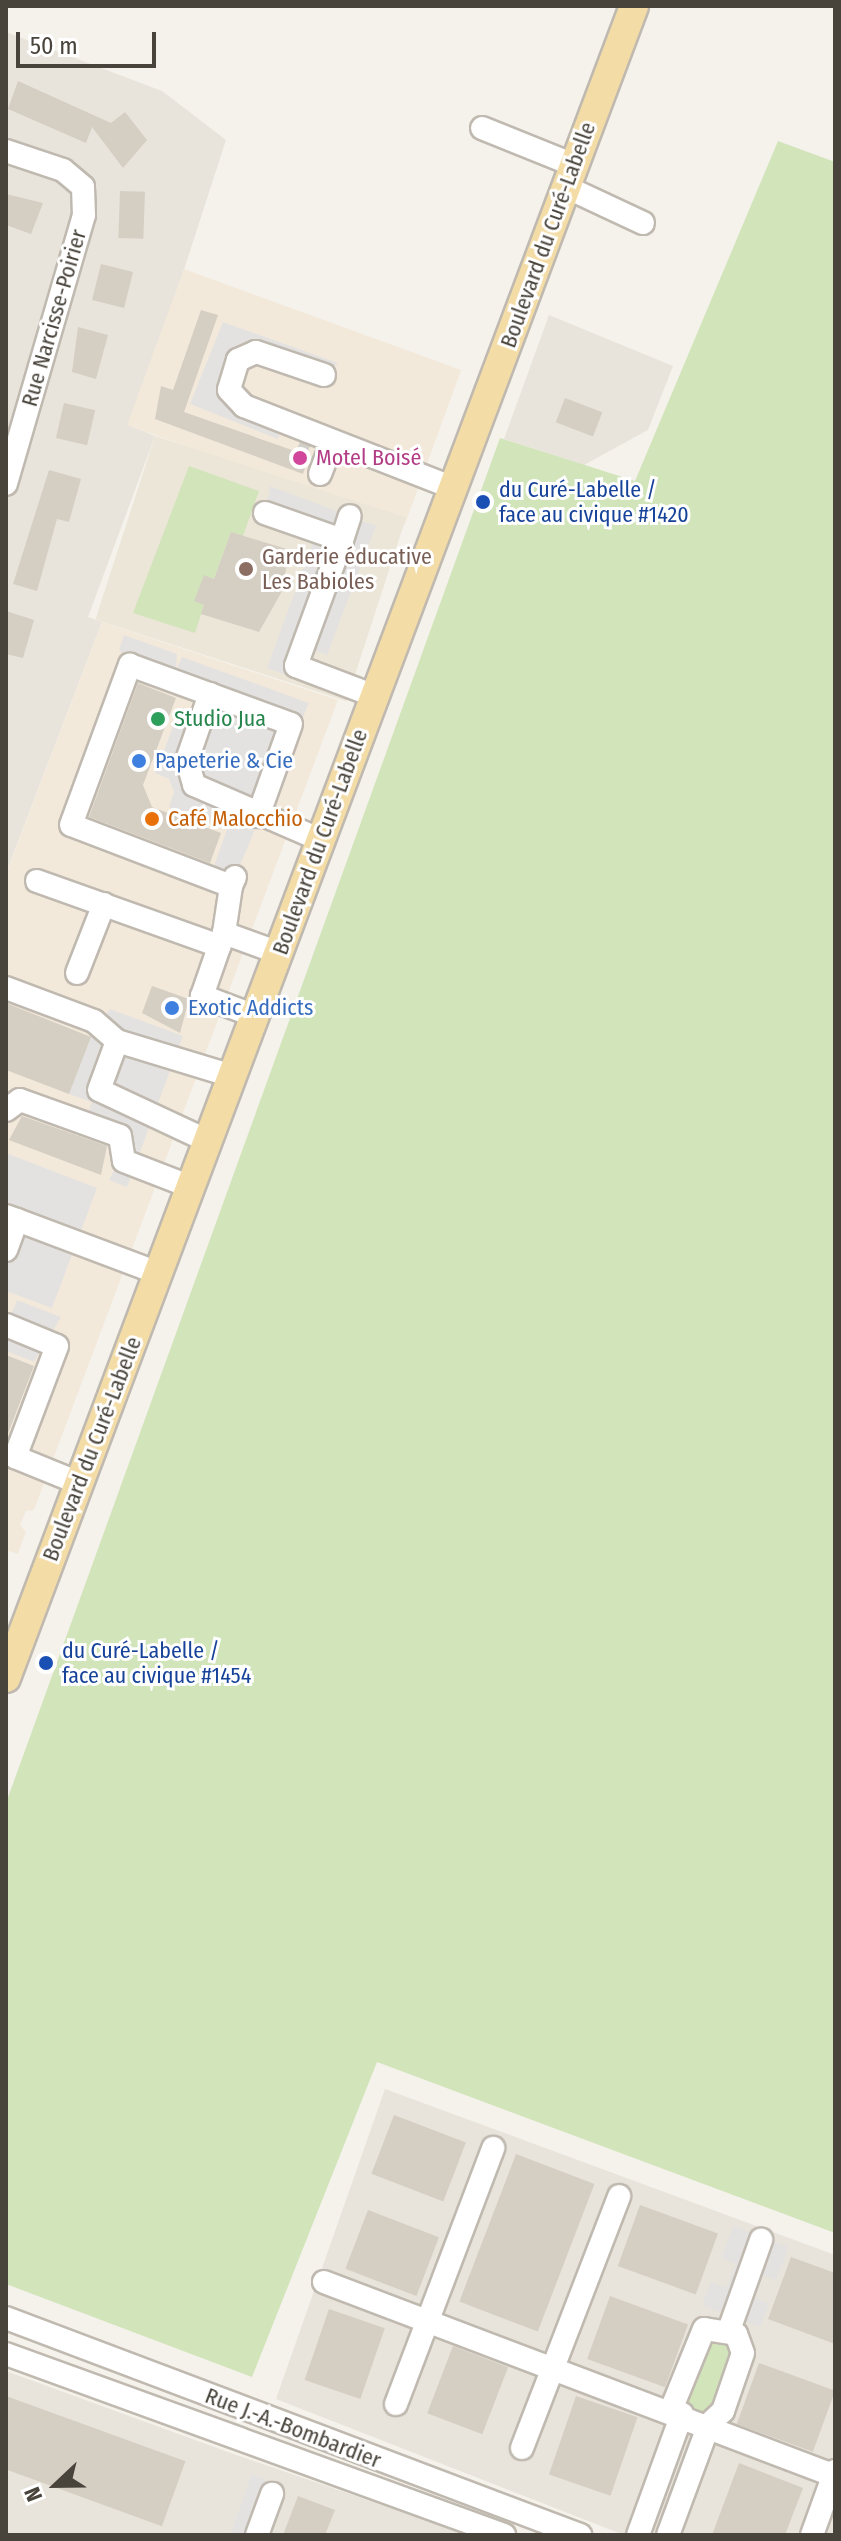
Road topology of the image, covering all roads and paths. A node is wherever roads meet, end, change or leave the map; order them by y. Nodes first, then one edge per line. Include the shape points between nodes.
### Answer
1 (634, 6) edge
2 (482, 128) dead end
3 (6, 151) edge
4 (570, 176) junction
5 (643, 223) dead end
6 (324, 375) dead end
7 (288, 423) junction
8 (332, 443) junction
9 (320, 474) dead end
10 (6, 484) edge
11 (453, 488) junction
12 (265, 513) dead end
13 (350, 516) dead end
14 (342, 540) junction
15 (210, 694) junction
16 (375, 696) junction
17 (258, 816) junction
18 (321, 840) junction
19 (37, 881) dead end
20 (104, 904) junction
21 (222, 940) junction
22 (279, 953) junction
23 (77, 973) dead end
24 (6, 988) edge
25 (255, 1016) junction
26 (117, 1041) junction
27 (232, 1076) junction
28 (6, 1110) edge
29 (208, 1141) junction
30 (191, 1187) junction
31 (11, 1218) edge
32 (6, 1250) edge
33 (158, 1273) junction
34 (6, 1325) edge
35 (11, 1458) edge
36 (79, 1483) junction
37 (6, 1678) edge
38 (493, 2148) dead end
39 (619, 2196) dead end
40 (761, 2240) dead end
41 (324, 2282) dead end
42 (6, 2318) edge
43 (428, 2321) junction
44 (729, 2330) junction
45 (6, 2354) edge
46 (553, 2367) junction
47 (396, 2404) dead end
48 (676, 2412) junction
49 (709, 2424) junction
50 (522, 2448) dead end
51 (834, 2474) edge
52 (272, 2494) dead end
53 (252, 2529) edge
54 (504, 2535) edge
55 (580, 2535) edge
56 (638, 2535) edge
57 (668, 2535) edge
58 (812, 2535) edge

1 - 4 main road, Boulevard du Curé-Labelle
2 - 4 street
3 - 10 street, Rue Narcisse-Poirier via 63,170 83,187 84,215
4 - 5 street
4 - 11 main road, Boulevard du Curé-Labelle
6 - 7 street via 261,353 238,360 229,381 233,398
7 - 8 street
7 - 8 street via 304,446
8 - 9 street
8 - 11 street
11 - 16 main road, Boulevard du Curé-Labelle
12 - 14 street
13 - 14 street
14 - 16 street via 296,666
15 - 17 street via 188,755 189,776 202,792
15 - 17 street via 291,724
15 - 21 street via 130,665 71,825 233,882
16 - 18 main road, Boulevard du Curé-Labelle
17 - 18 street
18 - 22 main road, Boulevard du Curé-Labelle
19 - 20 street
20 - 21 street
20 - 23 street
21 - 22 street
21 - 25 street via 202,996
22 - 25 main road, Boulevard du Curé-Labelle
24 - 26 street via 94,1021
25 - 27 main road, Boulevard du Curé-Labelle
26 - 27 street
26 - 29 street via 99,1090
27 - 29 main road, Boulevard du Curé-Labelle
28 - 30 street via 20,1100 120,1136 124,1161
29 - 30 main road, Boulevard du Curé-Labelle
30 - 33 main road, Boulevard du Curé-Labelle
31 - 32 street
31 - 33 street
33 - 36 main road, Boulevard du Curé-Labelle
34 - 35 street via 57,1346
35 - 36 street
36 - 37 main road, Boulevard du Curé-Labelle
38 - 43 street
39 - 46 street
40 - 44 street
41 - 43 street
42 - 55 street, Rue J.-A.-Bombardier
43 - 46 street
43 - 47 street
44 - 48 street via 704,2329 698,2338
44 - 49 street via 742,2341 743,2353 723,2411
45 - 54 street, Rue J.-A.-Bombardier
46 - 48 street
46 - 50 street
48 - 49 street
48 - 56 street
49 - 51 street
49 - 57 street
51 - 58 street
52 - 53 street

